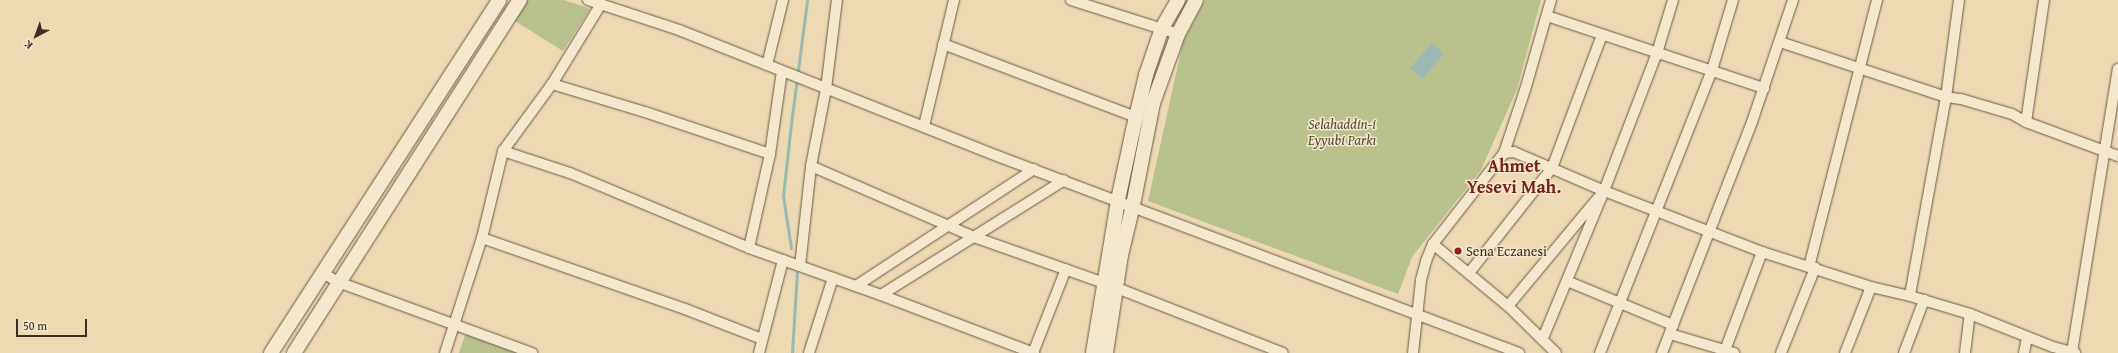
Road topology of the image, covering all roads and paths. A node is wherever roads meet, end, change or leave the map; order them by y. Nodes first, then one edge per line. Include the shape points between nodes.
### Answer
1 (499, 0) edge
2 (520, 0) edge
3 (588, 0) edge
4 (783, 0) edge
5 (837, 0) edge
6 (954, 0) edge
7 (1071, 0) edge
8 (1178, 0) edge
9 (1196, 0) edge
10 (1551, 0) edge
11 (1673, 0) edge
12 (1733, 0) edge
13 (1793, 0) edge
14 (1877, 0) edge
15 (1960, 0) edge
16 (2044, 0) edge
17 (601, 4) junction
18 (1547, 16) junction
19 (1162, 28) junction
20 (1178, 34) junction
21 (1602, 36) junction
22 (1780, 42) junction
23 (943, 44) junction
24 (1657, 53) junction
25 (767, 65) junction
26 (1860, 68) junction
27 (2118, 69) edge
28 (1712, 70) junction
29 (786, 73) junction
30 (552, 84) junction
31 (1764, 88) junction
32 (826, 89) junction
33 (1946, 97) junction
34 (1136, 117) junction
35 (2026, 122) junction
36 (924, 126) junction
37 (503, 151) junction
38 (2105, 152) junction
39 (1504, 153) junction
40 (770, 154) junction
41 (2118, 156) edge
42 (811, 166) junction
43 (1552, 168) junction
44 (1034, 169) junction
45 (1064, 180) junction
46 (1604, 190) junction
47 (1118, 200) junction
48 (1133, 205) junction
49 (1658, 210) junction
50 (948, 226) junction
51 (1709, 233) junction
52 (974, 237) junction
53 (482, 238) junction
54 (1433, 244) junction
55 (749, 248) junction
56 (1762, 252) junction
57 (783, 260) junction
58 (800, 266) junction
59 (1812, 268) junction
60 (1066, 269) junction
61 (323, 273) junction
62 (1469, 273) junction
63 (833, 278) junction
64 (338, 282) junction
65 (1567, 282) junction
66 (856, 286) junction
67 (1110, 286) junction
68 (1871, 287) junction
69 (881, 295) junction
70 (1910, 296) junction
71 (1924, 300) junction
72 (1620, 303) junction
73 (1508, 306) junction
74 (1970, 314) junction
75 (1418, 315) junction
76 (454, 324) junction
77 (1672, 330) junction
78 (2027, 337) junction
79 (1543, 338) junction
80 (762, 339) junction
81 (1728, 352) edge
82 (2073, 352) edge
83 (271, 353) edge
84 (294, 353) edge
85 (445, 353) edge
86 (532, 353) edge
87 (759, 353) edge
88 (809, 353) edge
89 (1034, 353) edge
90 (1093, 353) edge
91 (1106, 353) edge
92 (1283, 353) edge
93 (1413, 353) edge
94 (1519, 353) edge
95 (1556, 353) edge
96 (1600, 353) edge
97 (1662, 353) edge
98 (1781, 353) edge
99 (1845, 353) edge
100 (1904, 353) edge
101 (1965, 353) edge
102 (2024, 353) edge

1 - 61 main road
2 - 64 main road
3 - 17 street
4 - 25 street
5 - 32 street
6 - 23 street
7 - 19 street
8 - 19 main road
9 - 20 main road
10 - 18 street
11 - 24 street
12 - 28 street
13 - 22 street
14 - 26 street
15 - 33 street
16 - 35 street
17 - 25 street via 679,30
17 - 30 street
18 - 21 street
18 - 39 street
19 - 20 street
19 - 34 main road via 1146,75
20 - 48 main road via 1153,103
21 - 24 street
21 - 43 street
22 - 26 street
22 - 31 street
23 - 34 street
23 - 36 street
24 - 28 street
24 - 46 street
25 - 29 street
26 - 33 street
26 - 59 street
27 - 38 street
28 - 31 street
28 - 49 street
29 - 32 street
29 - 40 street
30 - 37 street
30 - 40 street
31 - 51 street
32 - 36 street
32 - 42 street
33 - 35 street via 2012,114
33 - 70 street
34 - 47 main road
35 - 38 street
36 - 44 street
37 - 53 street
37 - 55 street via 570,173
38 - 41 street
38 - 82 street
39 - 43 street via 1514,152
39 - 54 street
40 - 55 street
42 - 50 street
42 - 58 street
43 - 46 street
43 - 62 street
44 - 45 street
44 - 50 street
45 - 47 street
45 - 52 street
46 - 49 street
46 - 65 street
46 - 73 street
47 - 48 street
47 - 67 main road
48 - 67 main road via 1121,255
48 - 75 street
49 - 51 street
49 - 72 street
50 - 52 street
50 - 66 street
51 - 56 street
51 - 77 street
52 - 60 street
52 - 69 street
53 - 76 street
53 - 80 street via 685,309
54 - 62 street
54 - 75 street via 1421,280
55 - 57 street
56 - 59 street
56 - 81 street
57 - 58 street
57 - 80 street
58 - 63 street
59 - 68 street
59 - 98 street
60 - 67 street
60 - 89 street
61 - 64 street
61 - 83 main road
62 - 73 street
63 - 66 street
63 - 88 street
64 - 76 street
64 - 84 main road
65 - 72 street
65 - 79 street
66 - 69 street
67 - 90 main road
67 - 91 main road
67 - 92 street
68 - 70 street
68 - 99 street
69 - 89 street
70 - 71 street
71 - 74 street
71 - 100 street
72 - 77 street
72 - 96 street
73 - 79 street
74 - 78 street
74 - 101 street
75 - 93 street
75 - 94 street
76 - 85 street
76 - 86 street
77 - 81 street
77 - 97 street
78 - 82 street
78 - 102 street
79 - 95 street via 1547,346
80 - 87 street

